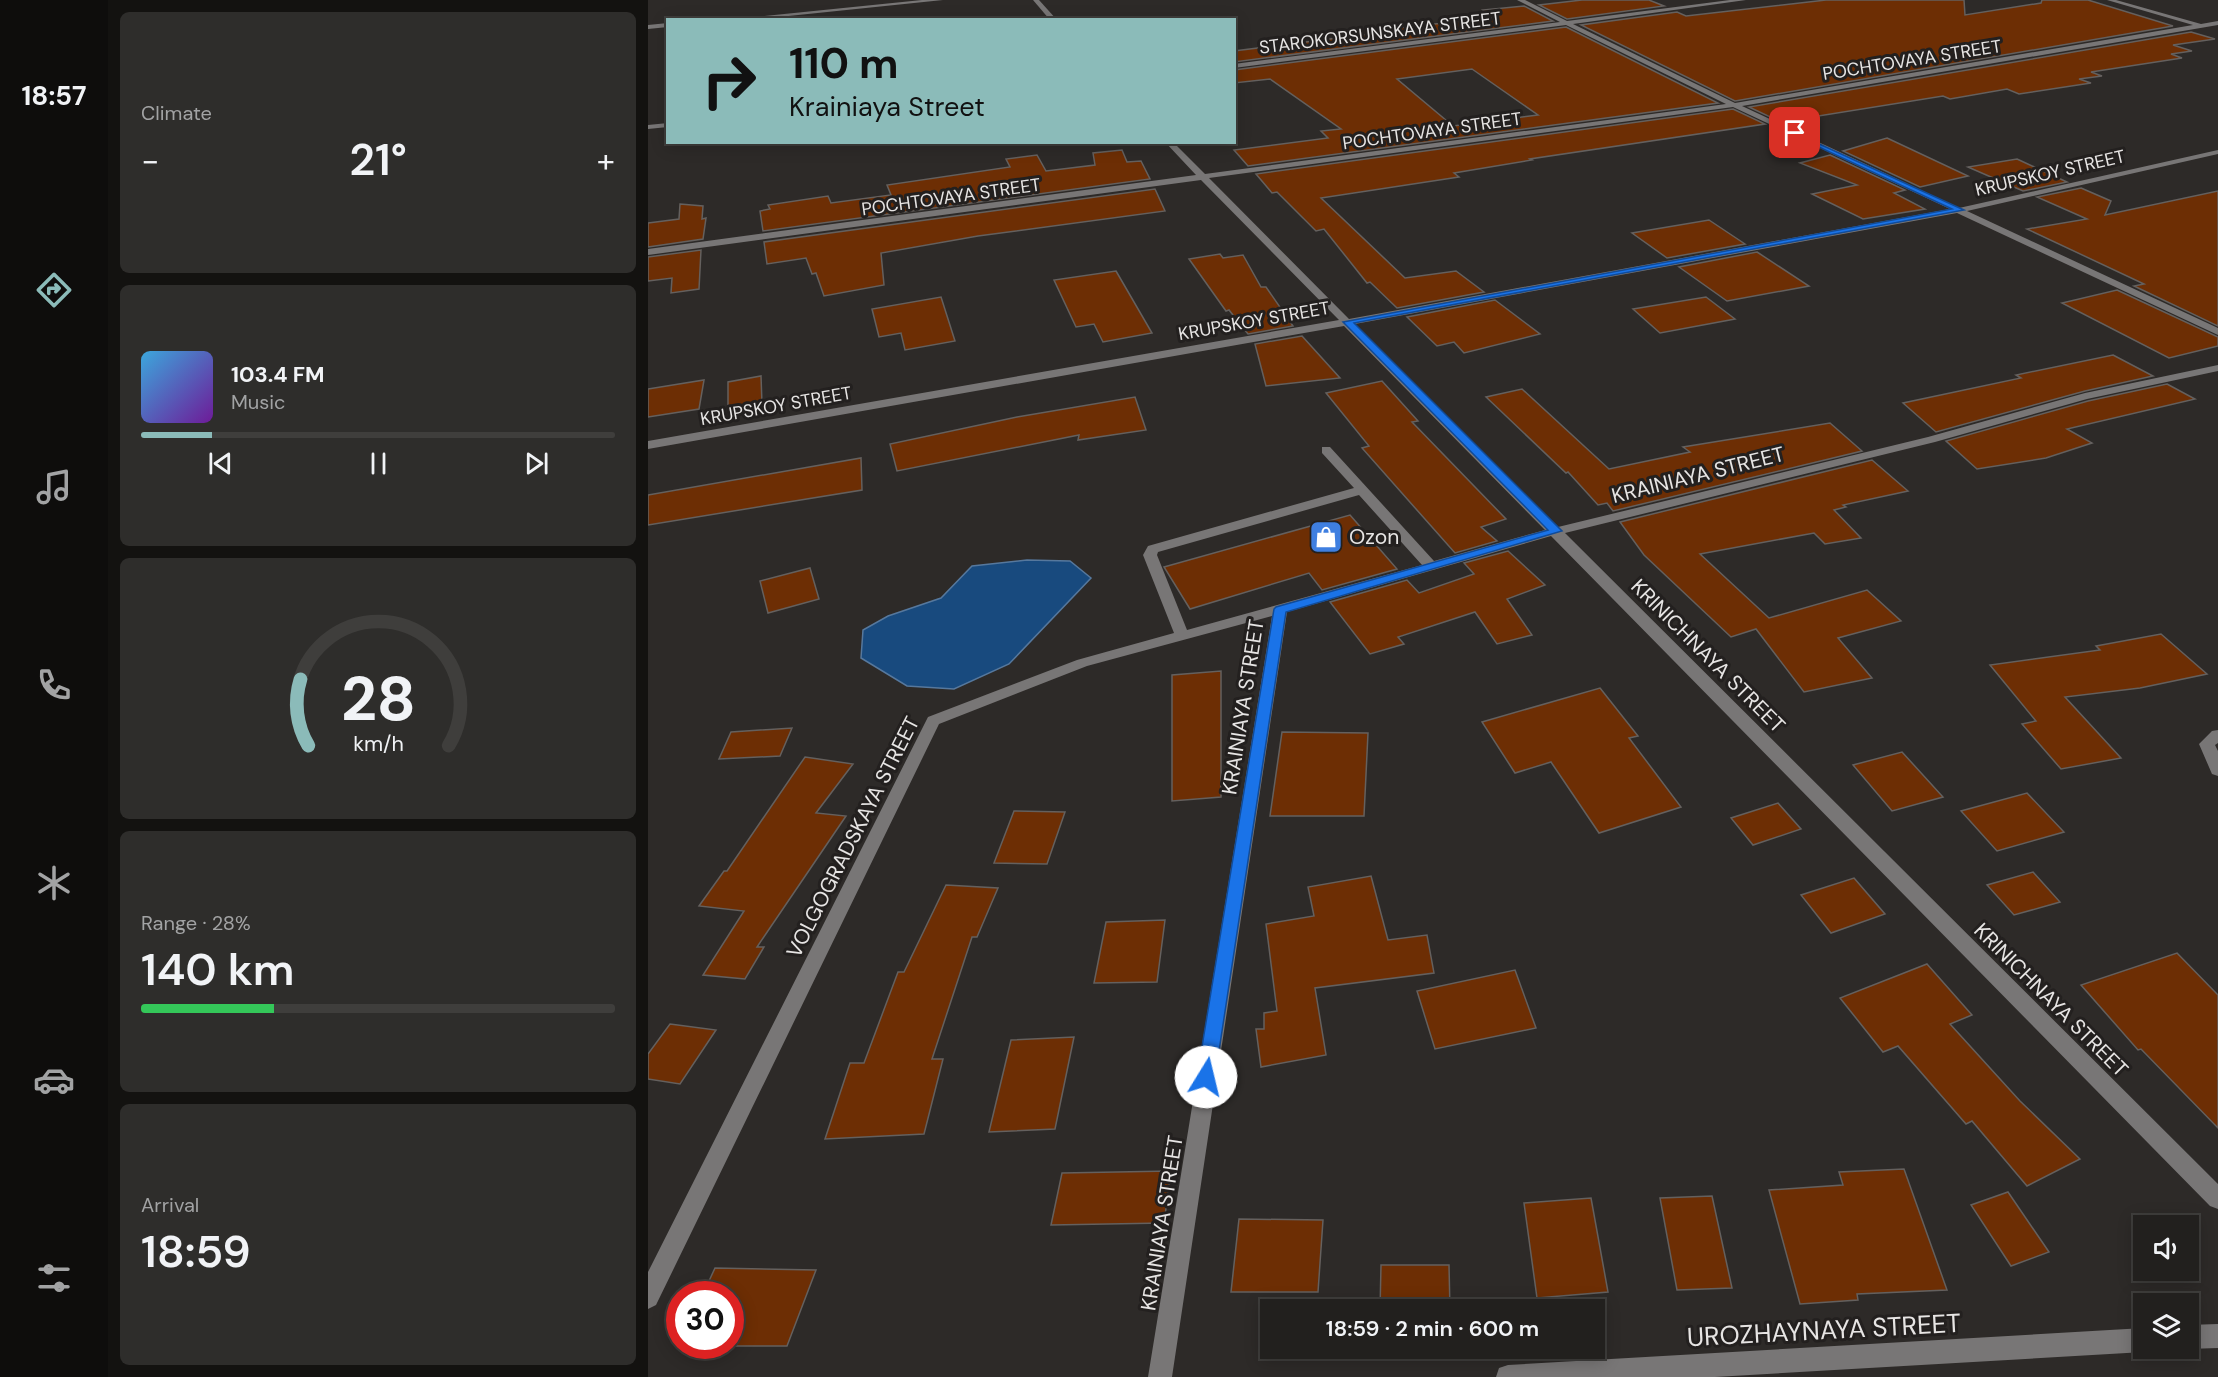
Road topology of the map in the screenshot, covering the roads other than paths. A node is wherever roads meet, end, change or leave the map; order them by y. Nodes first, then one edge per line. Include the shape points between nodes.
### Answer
1 (940, 0) edge
2 (1036, 0) edge
3 (1520, 0) edge
4 (1743, 0) edge
5 (2110, 0) edge
6 (748, 18) edge
7 (1052, 18) edge
8 (2218, 23) edge
9 (1572, 24) junction
10 (666, 25) edge
11 (2205, 26) junction
12 (648, 27) edge
13 (2218, 30) edge
14 (1236, 66) edge
15 (1734, 105) junction
16 (666, 125) edge
17 (648, 127) edge
18 (1170, 144) edge
19 (2218, 152) edge
20 (1202, 179) junction
21 (1960, 210) junction
22 (648, 252) edge
23 (1347, 322) junction
24 (2218, 332) edge
25 (2218, 368) edge
26 (648, 445) edge
27 (1326, 450) dead end
28 (1362, 490) junction
29 (1556, 531) junction
30 (1432, 567) junction
31 (1280, 609) junction
32 (1182, 636) junction
33 (2218, 735) edge
34 (2218, 770) edge
35 (2218, 1199) edge
36 (648, 1297) edge
37 (2218, 1336) edge
38 (2199, 1337) edge
39 (2133, 1341) edge
40 (1160, 1377) edge
41 (1508, 1377) edge

1 - 6 street
2 - 7 street
3 - 9 street
4 - 9 street, STAROKORSUNSKAYA STREET
5 - 11 street
8 - 11 street, POCHTOVAYA STREET
9 - 14 street, STAROKORSUNSKAYA STREET
9 - 15 street
10 - 12 street
11 - 13 street
11 - 15 street, POCHTOVAYA STREET
15 - 20 street, POCHTOVAYA STREET
15 - 21 street
16 - 17 street
18 - 20 street, KRINICHNAYA STREET
19 - 21 street, KRUPSKOY STREET
20 - 22 street, POCHTOVAYA STREET
20 - 23 street, KRINICHNAYA STREET
21 - 23 street, KRUPSKOY STREET
21 - 24 street
23 - 26 street, KRUPSKOY STREET
23 - 29 street, KRINICHNAYA STREET
25 - 29 street, KRAINIAYA STREET via 2085,396 1931,440
27 - 28 street
28 - 30 street
28 - 32 street via 1153,549 1150,555
29 - 30 street, KRAINIAYA STREET
29 - 35 street, KRINICHNAYA STREET
30 - 31 street, KRAINIAYA STREET
31 - 32 street, VOLGOGRADSKAYA STREET
31 - 40 street, KRAINIAYA STREET
32 - 36 street, VOLGOGRADSKAYA STREET via 1082,663 933,722
33 - 34 street via 2207,744
37 - 38 street
39 - 41 street, UROZHAYNAYA STREET

